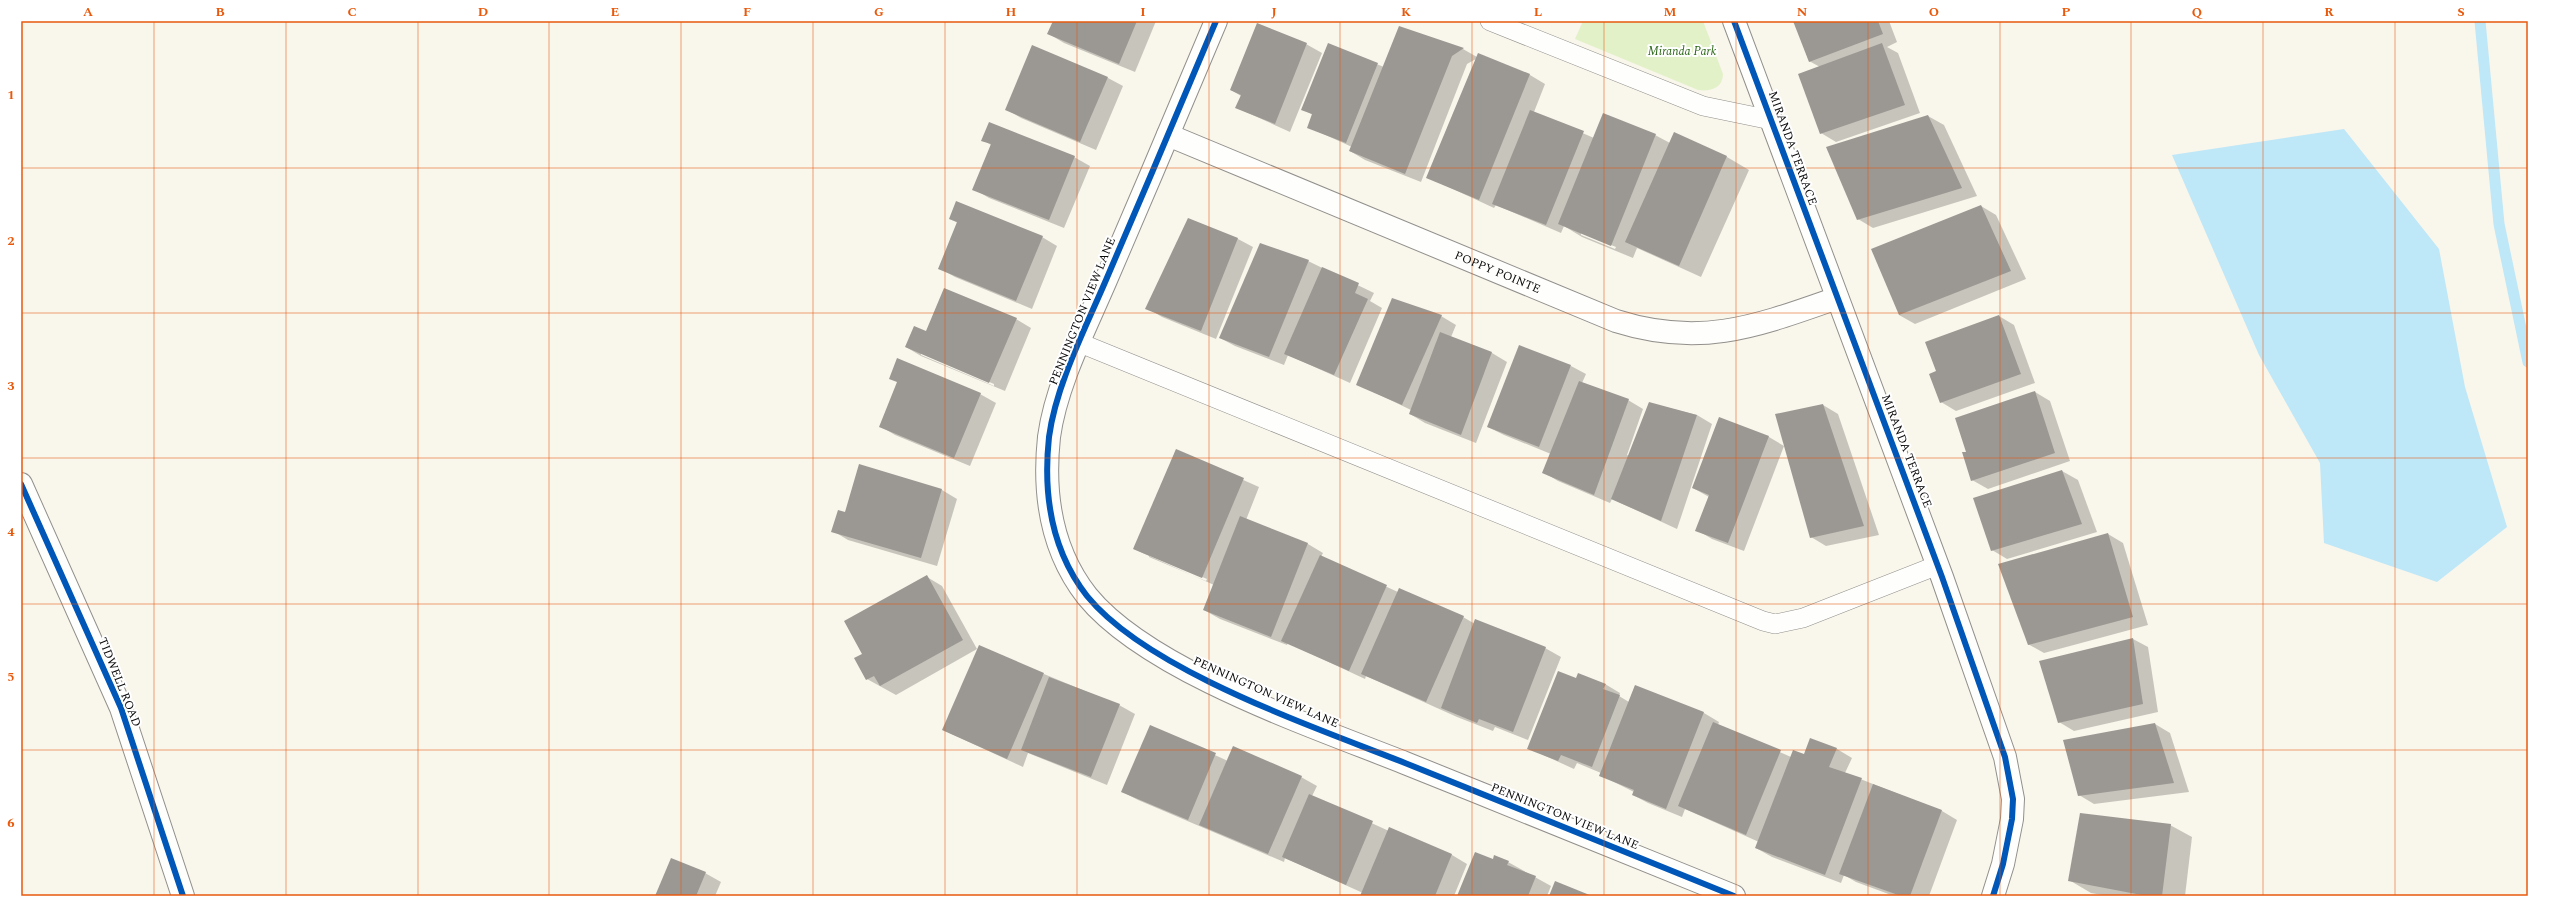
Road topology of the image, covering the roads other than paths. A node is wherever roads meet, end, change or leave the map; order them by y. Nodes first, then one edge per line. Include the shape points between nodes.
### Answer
1 (1216, 21) edge
2 (1490, 21) edge
3 (1734, 21) edge
4 (1771, 120) junction
5 (1168, 135) junction
6 (1837, 298) junction
7 (1080, 342) junction
8 (21, 484) edge
9 (1938, 565) junction
10 (183, 896) edge
11 (1734, 896) edge
12 (1993, 896) edge

1 - 5 street, PENNINGTON VIEW LANE
2 - 4 lane via 1702,106
3 - 4 street, MIRANDA TERRACE
4 - 6 street, MIRANDA TERRACE
5 - 6 street, POPPY POINTE via 1616,321 1645,330 1684,334 1725,331 1772,320
5 - 7 street, PENNINGTON VIEW LANE
6 - 9 street, MIRANDA TERRACE
7 - 9 lane via 1763,621 1775,624 1803,618
7 - 11 street, PENNINGTON VIEW LANE via 1052,417 1047,496 1055,534 1072,572 1088,596 1114,621 1167,658 1238,694
8 - 10 street, TIDWELL ROAD via 121,708
9 - 12 street, MIRANDA TERRACE via 2010,774 2012,819 2003,864

